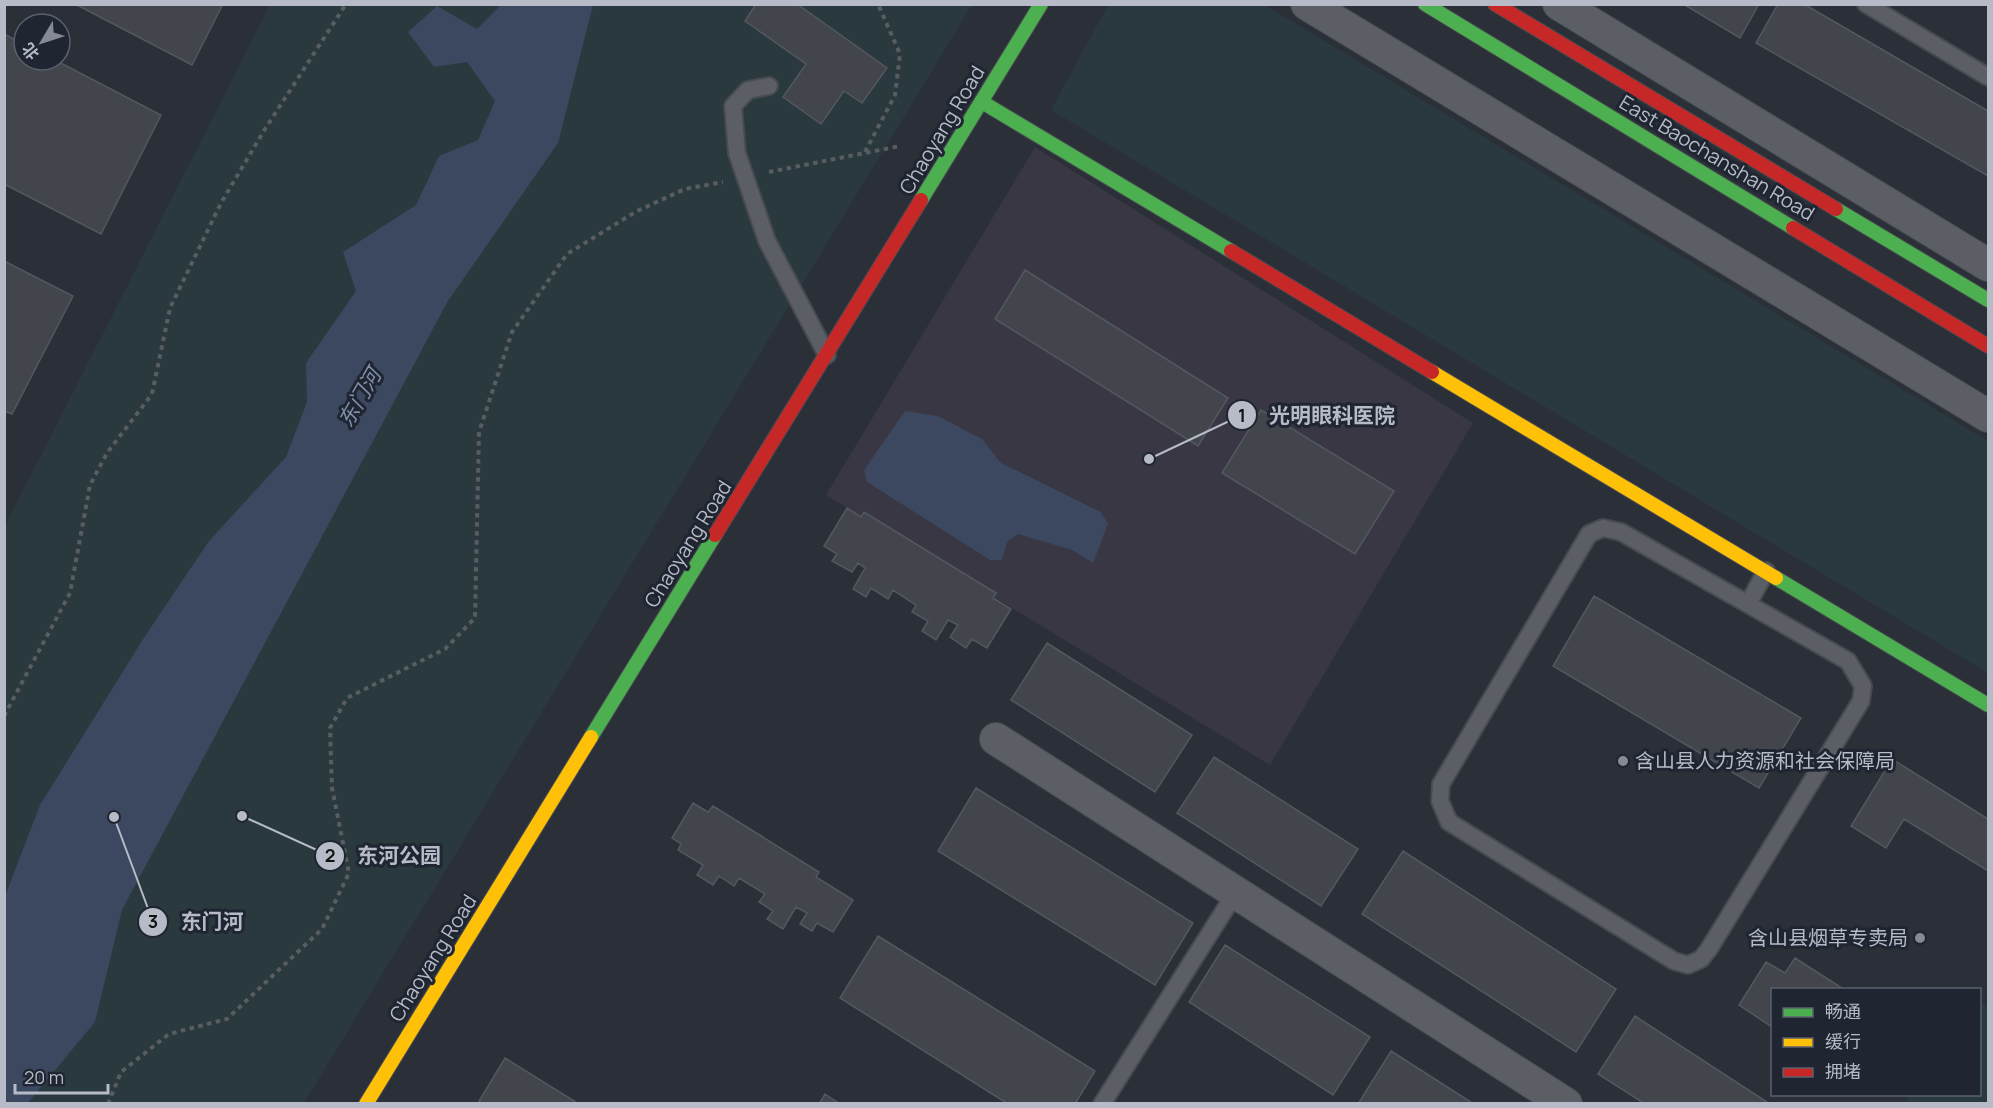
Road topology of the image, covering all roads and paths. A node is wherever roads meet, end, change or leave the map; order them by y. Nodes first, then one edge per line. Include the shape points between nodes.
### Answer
1 (346, 4) edge
2 (878, 4) edge
3 (1041, 4) edge
4 (1307, 4) edge
5 (1425, 4) edge
6 (1495, 4) edge
7 (1559, 4) edge
8 (1866, 4) edge
9 (1989, 77) edge
10 (769, 86) dead end
11 (982, 102) junction
12 (900, 146) dead end
13 (865, 153) junction
14 (764, 173) dead end
15 (730, 180) dead end
16 (1989, 265) edge
17 (1989, 300) edge
18 (1989, 346) edge
19 (827, 355) junction
20 (1989, 417) edge
21 (1766, 571) junction
22 (1748, 604) junction
23 (1989, 705) edge
24 (4, 716) edge
25 (996, 739) dead end
26 (1236, 892) junction
27 (108, 1104) edge
28 (366, 1104) edge
29 (1102, 1104) edge
30 (1566, 1104) edge

1 - 24 path via 221,203 175,297 152,394 107,453 90,485 70,593
2 - 13 path via 900,54 895,95
3 - 11 main road, Chaoyang Road
4 - 20 street
5 - 18 main road, East Baochanshan Road
6 - 17 main road, East Baochanshan Road
7 - 16 street
8 - 9 lane
10 - 19 lane via 748,90 733,106 737,153 767,241
11 - 19 main road, Chaoyang Road
11 - 21 main road
12 - 13 path
13 - 14 path
15 - 27 path via 685,189 656,202 567,254 512,332 479,432 475,618 445,649 346,698 330,728 332,788 349,873 322,929 226,1019 169,1034 121,1072
19 - 28 main road, Chaoyang Road
21 - 22 lane
21 - 23 main road
22 - 22 lane via 1621,532 1603,528 1589,534 1441,784 1440,801 1449,822 1674,962 1688,965 1701,959 1862,701 1863,686 1848,661
25 - 26 street
26 - 29 lane
26 - 30 street

